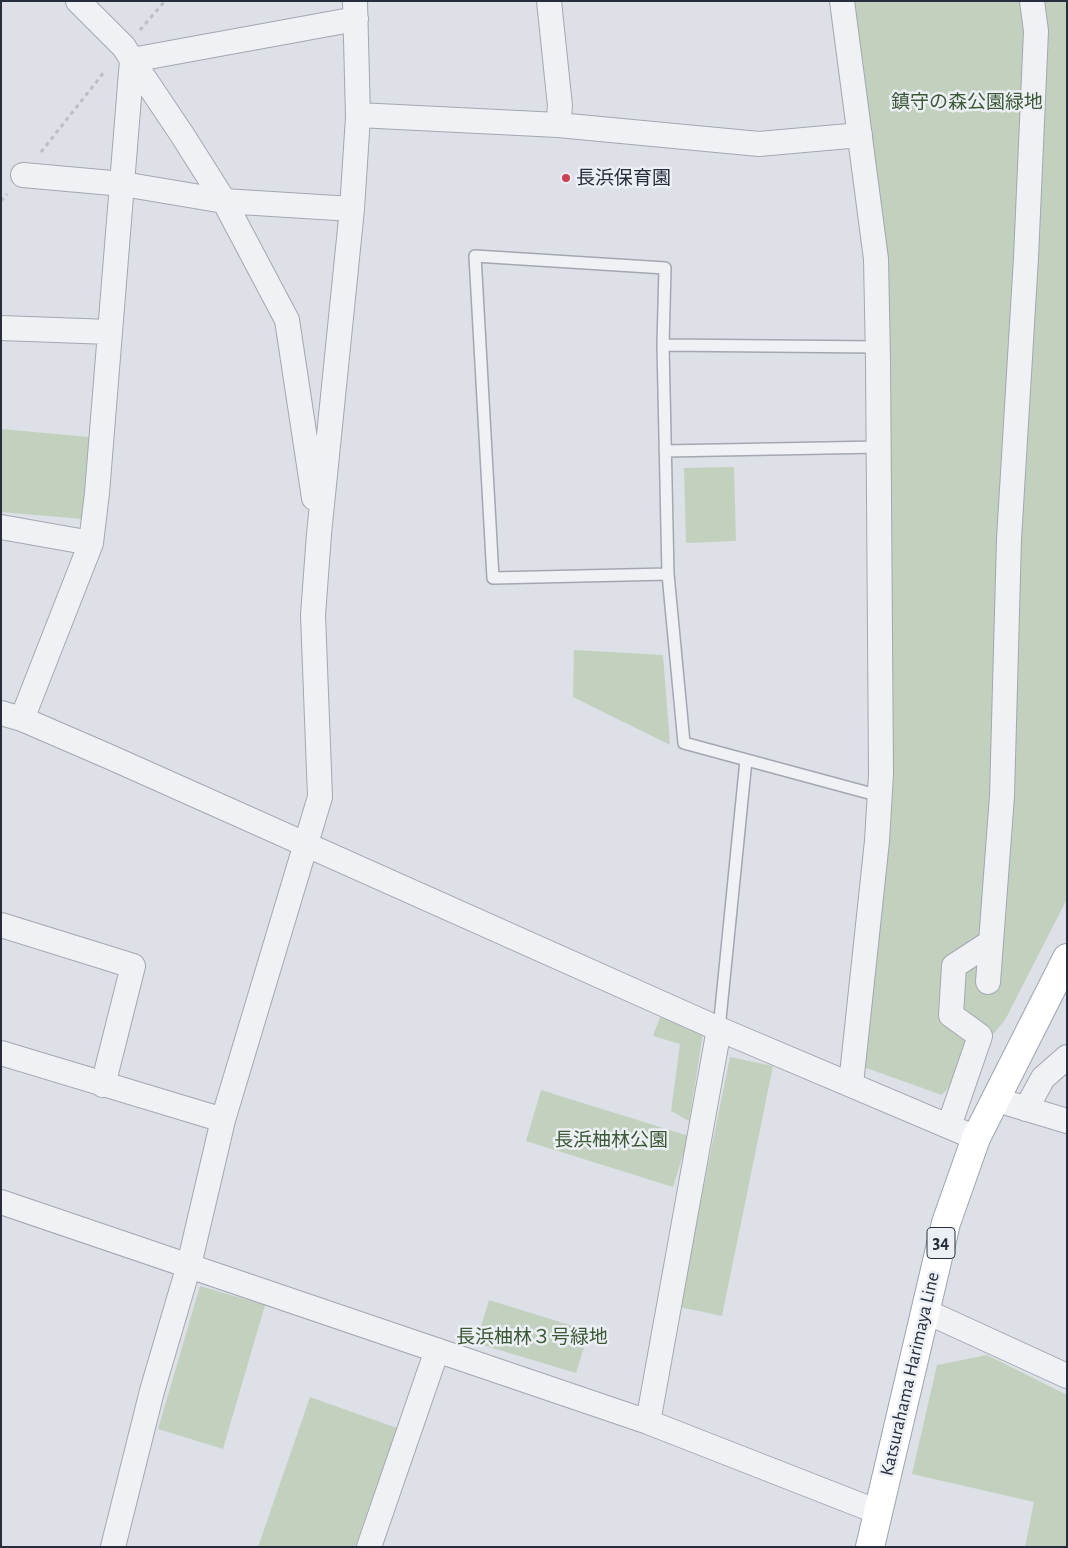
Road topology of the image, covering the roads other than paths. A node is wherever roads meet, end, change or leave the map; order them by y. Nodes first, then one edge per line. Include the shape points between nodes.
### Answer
1 (78, 1) edge
2 (549, 1) edge
3 (842, 1) edge
4 (1032, 1) edge
5 (355, 10) edge
6 (128, 54) junction
7 (358, 115) junction
8 (558, 125) junction
9 (860, 135) junction
10 (22, 175) road end
11 (123, 184) junction
12 (224, 201) junction
13 (352, 209) junction
14 (1, 328) edge
15 (110, 332) junction
16 (663, 345) junction
17 (878, 347) junction
18 (879, 447) junction
19 (665, 451) junction
20 (1, 527) edge
21 (319, 534) junction
22 (92, 543) junction
23 (668, 574) junction
24 (12, 716) edge
25 (746, 760) junction
26 (880, 796) junction
27 (306, 845) junction
28 (1, 925) edge
29 (991, 942) junction
30 (1067, 958) edge
31 (988, 982) dead end
32 (719, 1029) junction
33 (1, 1053) edge
34 (1067, 1057) edge
35 (103, 1084) junction
36 (852, 1084) junction
37 (994, 1100) junction
38 (1026, 1109) junction
39 (222, 1120) junction
40 (1067, 1121) edge
41 (949, 1126) junction
42 (976, 1138) junction
43 (1, 1202) edge
44 (189, 1265) junction
45 (926, 1311) junction
46 (437, 1350) junction
47 (1067, 1376) edge
48 (648, 1422) junction
49 (878, 1512) junction
50 (113, 1547) edge
51 (369, 1547) edge
52 (870, 1547) edge

1 - 6 street
2 - 8 street via 560,106
3 - 9 street
4 - 29 street via 1036,31 1009,540 1002,796
5 - 6 street
5 - 7 street
6 - 11 street
6 - 12 street
7 - 8 street
7 - 13 street
8 - 9 street via 759,144
9 - 17 street via 876,259
10 - 11 street
11 - 12 street
11 - 15 street
12 - 13 street
12 - 21 street via 287,320
13 - 21 street
14 - 15 street
15 - 22 street
16 - 17 lane
16 - 19 lane
16 - 23 lane via 665,268 475,256 493,578
17 - 18 street
18 - 19 lane
18 - 26 street
19 - 23 lane
20 - 22 street
21 - 27 street via 313,615 320,797
22 - 24 street
23 - 25 lane via 684,743
24 - 27 street
25 - 26 lane
25 - 32 lane
26 - 36 street
27 - 32 street
27 - 39 street
28 - 35 street via 133,966
29 - 31 street
29 - 41 street via 954,966 951,1015 980,1036
30 - 37 main road, Katsurahama Harimaya Line / 34
32 - 36 street
32 - 48 street
33 - 35 street
34 - 38 street via 1043,1078
35 - 39 street
36 - 41 street
37 - 38 street
37 - 42 main road, Katsurahama Harimaya Line / 34
38 - 40 street
39 - 44 street
41 - 42 street
42 - 45 main road, Katsurahama Harimaya Line / 34 via 946,1222
43 - 44 street
44 - 46 street
44 - 50 street via 152,1391
45 - 47 street
45 - 49 main road, Katsurahama Harimaya Line / 34
46 - 48 street
46 - 51 street
48 - 49 street
49 - 52 main road, Katsurahama Harimaya Line / 34

